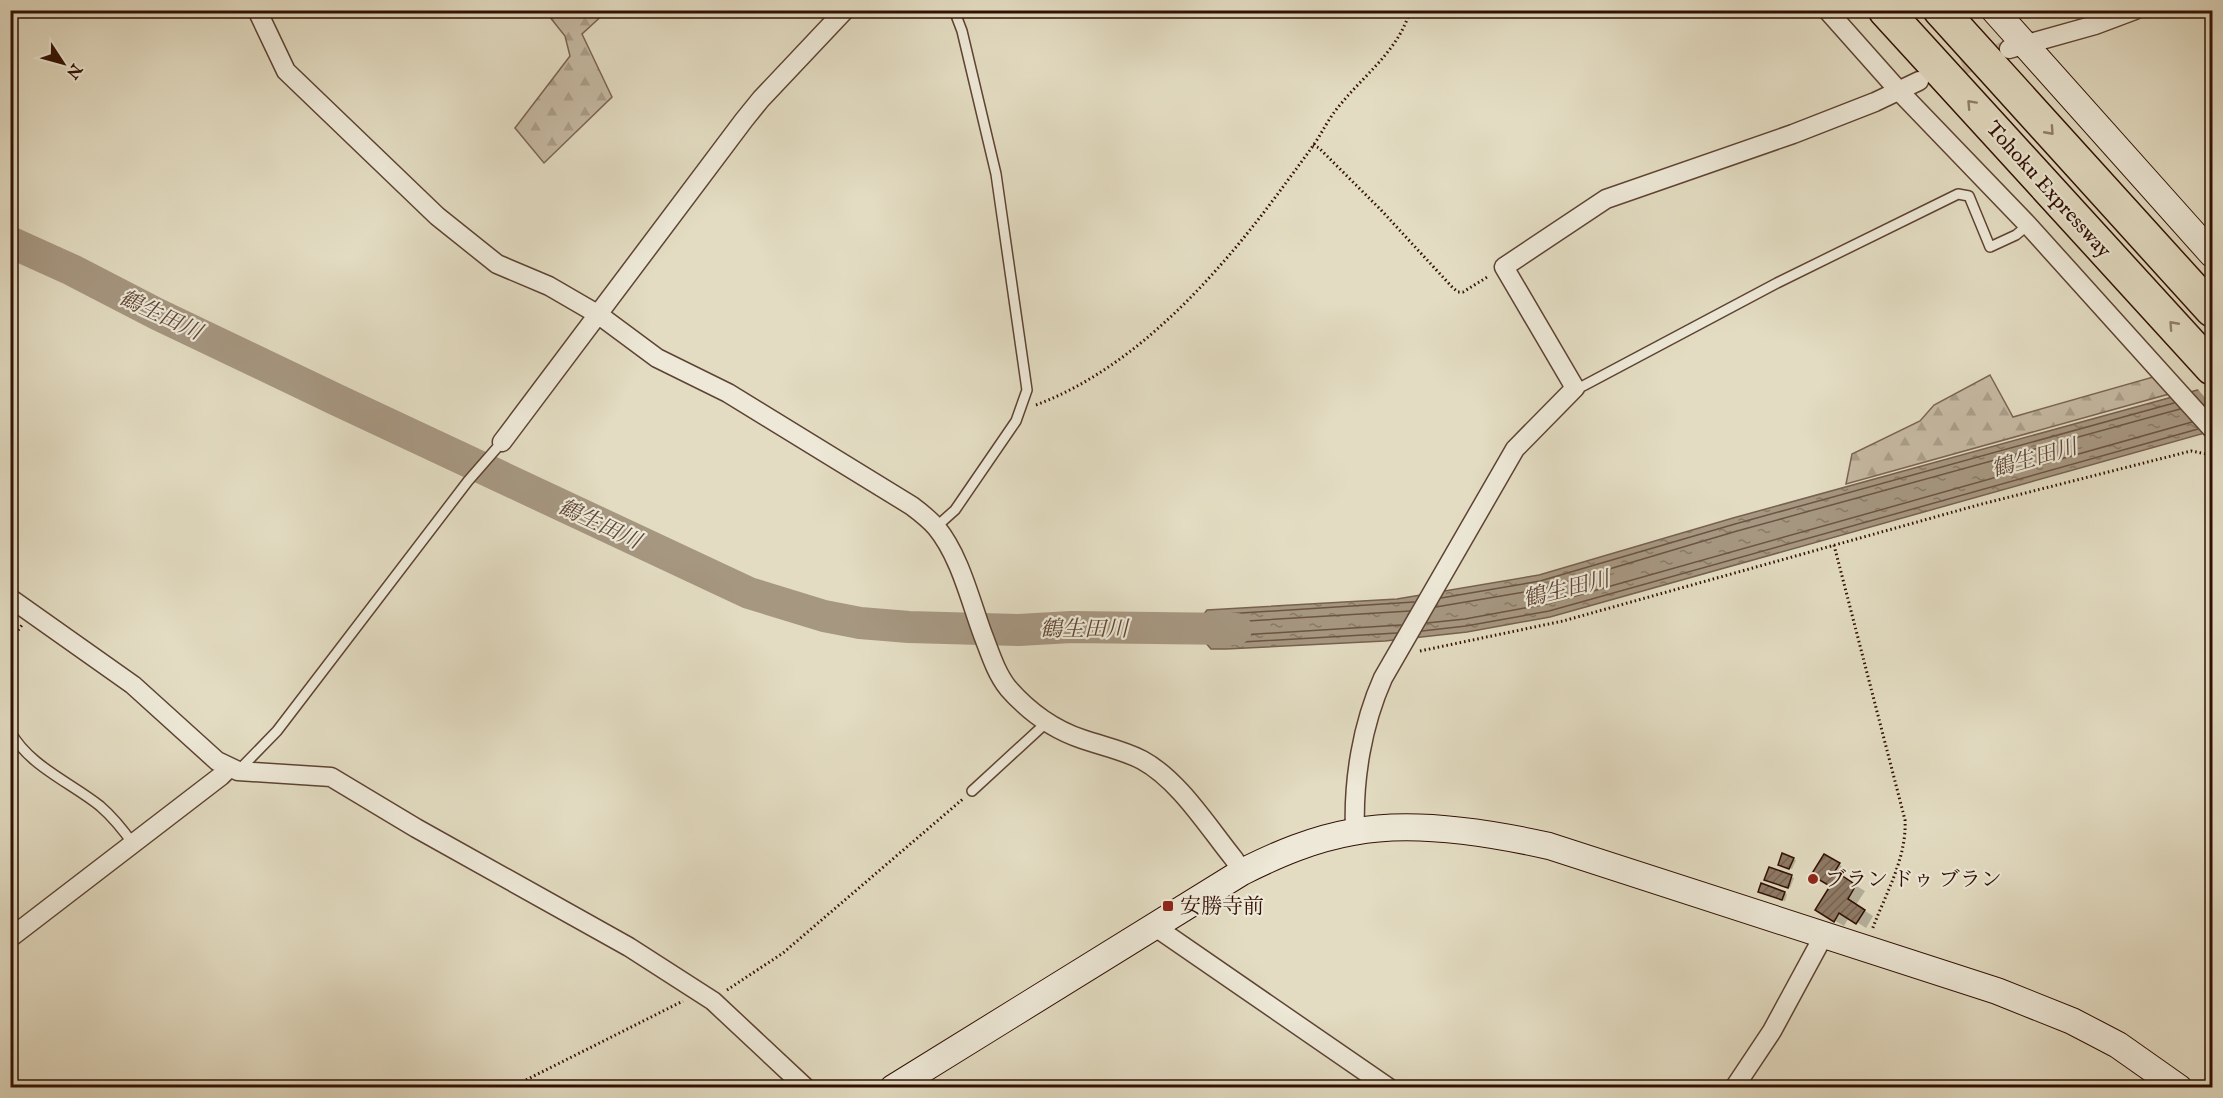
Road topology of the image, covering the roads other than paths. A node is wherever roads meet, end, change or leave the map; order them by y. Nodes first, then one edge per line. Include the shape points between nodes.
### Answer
1 (257, 10) edge
2 (845, 10) edge
3 (954, 10) edge
4 (1827, 10) edge
5 (1885, 10) edge
6 (1940, 10) edge
7 (1994, 10) edge
8 (2135, 10) edge
9 (2018, 47) junction
10 (1919, 81) tunnel mouth
11 (1899, 91) junction
12 (2028, 225) junction
13 (2212, 254) edge
14 (2212, 310) edge
15 (599, 315) junction
16 (2212, 368) edge
17 (1575, 388) junction
18 (2212, 429) edge
19 (496, 447) joint
20 (936, 527) junction
21 (10, 598) edge
22 (1046, 723) junction
23 (10, 731) edge
24 (234, 769) junction
25 (972, 791) road end
26 (1355, 831) junction
27 (134, 845) junction
28 (1242, 872) junction
29 (1154, 926) junction
30 (1824, 935) junction
31 (10, 938) edge
32 (806, 1088) edge
33 (893, 1088) edge
34 (1389, 1088) edge
35 (1734, 1088) edge
36 (2179, 1088) edge

1 - 15 street via 286,71 437,216 497,264 549,286
2 - 15 street via 744,120
3 - 20 lane via 996,174 1027,390 1016,421 955,510
4 - 11 street
16 -> 5 highway, Tohoku Expressway
6 -> 14 highway, Tohoku Expressway
7 - 9 street
8 - 9 street via 2095,26
9 - 13 street
10 - 11 street
11 - 12 street
11 - 17 street via 1793,134 1606,199 1504,267
12 - 17 lane via 1990,247 1969,196 1958,194
12 - 18 street
15 - 19 street
15 - 20 street via 657,358 728,393 912,506
17 - 26 street via 1515,449 1383,678 1368,716 1358,777
19 - 24 lane via 277,731
20 - 22 street via 951,550 997,672
21 - 24 street via 133,685 202,750
22 - 25 lane
22 - 28 street via 1143,760 1158,771 1174,784
23 - 27 lane via 30,756 116,820
24 - 27 street
24 - 32 street via 331,777 629,947 707,997
26 - 28 street via 1280,853
26 - 30 street via 1450,830 1549,846
27 - 31 street
28 - 29 street
29 - 33 street
29 - 34 street
30 - 35 street via 1772,1031
30 - 36 street via 1997,991 2072,1021 2118,1045

